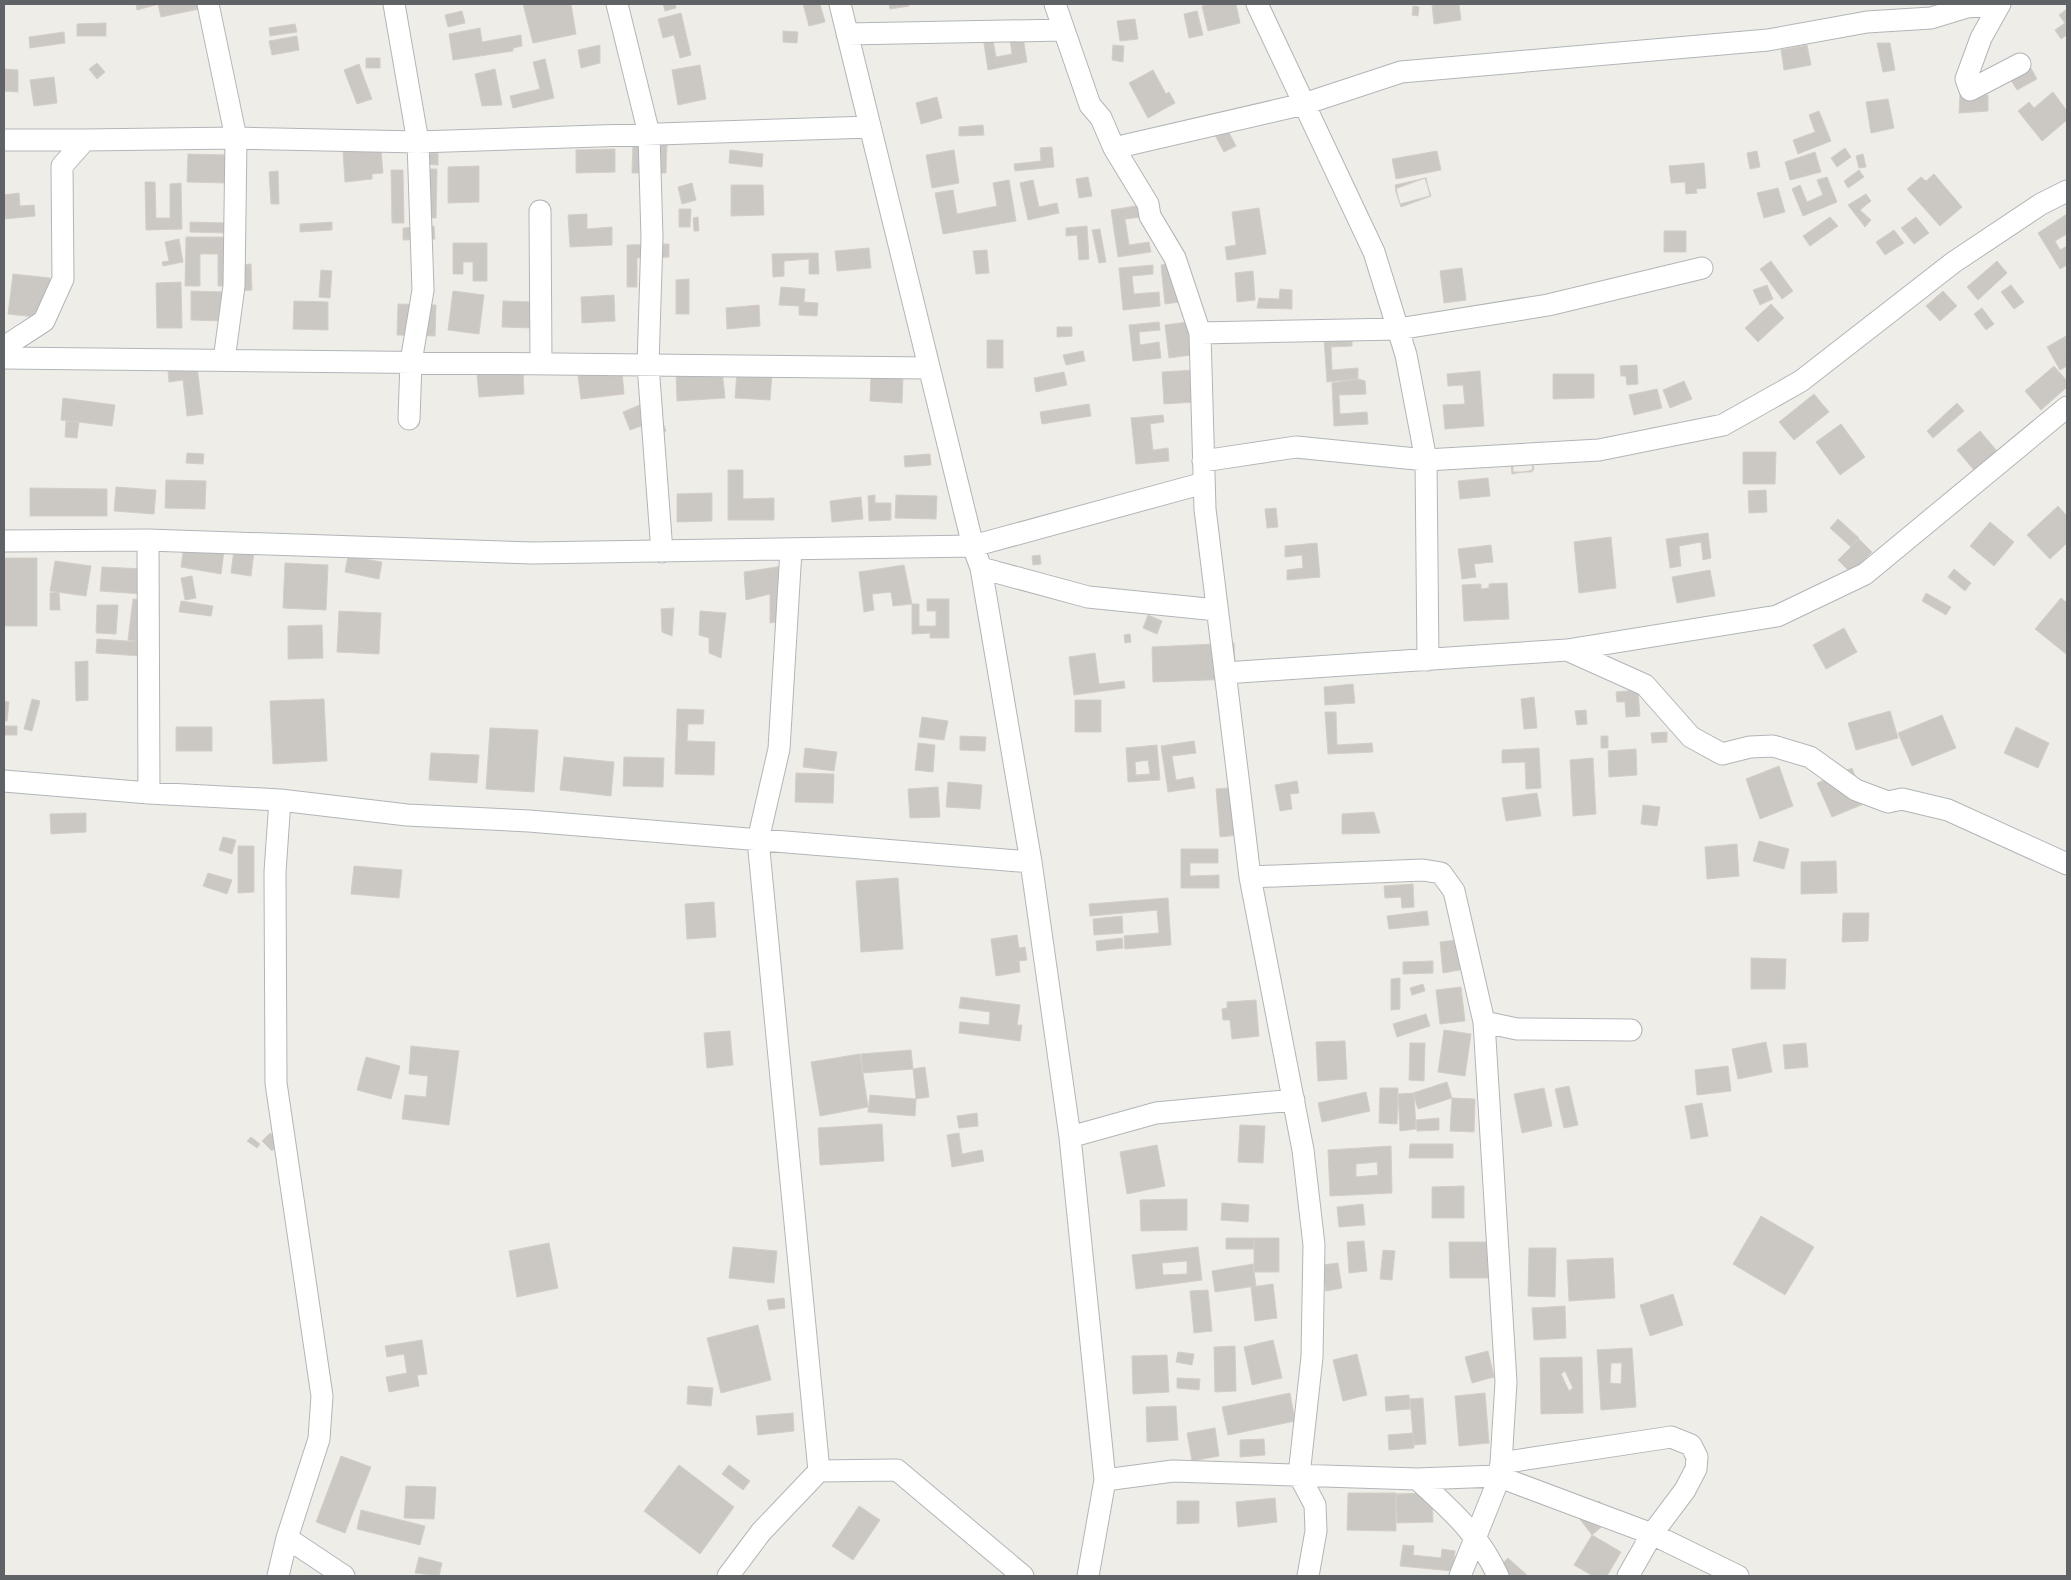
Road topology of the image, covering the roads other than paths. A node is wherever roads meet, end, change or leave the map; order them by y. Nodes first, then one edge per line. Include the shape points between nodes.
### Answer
1 (208, 4) edge
2 (394, 4) edge
3 (617, 4) edge
4 (840, 4) edge
5 (1054, 4) edge
6 (1257, 4) edge
7 (1994, 4) edge
8 (2000, 4) edge
9 (1064, 30) junction
10 (848, 34) junction
11 (2020, 64) dead end
12 (1304, 104) junction
13 (870, 127) junction
14 (649, 134) junction
15 (236, 138) junction
16 (4, 140) edge
17 (85, 140) junction
18 (418, 142) junction
19 (1114, 148) junction
20 (2067, 191) edge
21 (540, 211) dead end
22 (1702, 268) dead end
23 (1398, 329) junction
24 (1200, 332) junction
25 (4, 347) edge
26 (4, 358) edge
27 (224, 360) junction
28 (412, 362) junction
29 (541, 364) junction
30 (648, 365) junction
31 (929, 368) junction
32 (2067, 407) edge
33 (409, 419) dead end
34 (1426, 460) junction
35 (1203, 462) junction
36 (1204, 483) junction
37 (148, 540) junction
38 (4, 541) edge
39 (973, 546) junction
40 (791, 550) junction
41 (662, 552) junction
42 (981, 568) junction
43 (1217, 610) junction
44 (1567, 650) junction
45 (1428, 660) junction
46 (1225, 674) junction
47 (4, 781) edge
48 (149, 793) junction
49 (280, 800) junction
50 (758, 840) junction
51 (1031, 862) junction
52 (2067, 864) edge
53 (1250, 877) junction
54 (1484, 1022) junction
55 (1631, 1030) dead end
56 (1294, 1100) junction
57 (1070, 1137) junction
58 (1499, 1470) junction
59 (819, 1471) junction
60 (1299, 1475) junction
61 (1417, 1479) junction
62 (1105, 1480) junction
63 (1652, 1534) junction
64 (1475, 1537) junction
65 (287, 1538) junction
66 (278, 1576) edge
67 (344, 1576) edge
68 (728, 1576) edge
69 (1023, 1576) edge
70 (1088, 1576) edge
71 (1308, 1576) edge
72 (1460, 1576) edge
73 (1498, 1576) edge
74 (1628, 1576) edge
75 (1738, 1576) edge

1 - 15 street
2 - 18 street
3 - 14 street
4 - 10 street
5 - 9 street
6 - 12 street
7 - 12 street via 1967,7 1931,18 1866,22 1768,40 1401,72
8 - 11 street via 1981,38 1966,79 1970,90
9 - 10 street
9 - 19 street via 1090,105 1101,118
10 - 13 street
12 - 19 street
12 - 23 street via 1374,252
13 - 14 street
13 - 31 street via 880,157
14 - 18 street
14 - 30 street via 652,238
15 - 17 street
15 - 18 street
15 - 27 street via 234,286
16 - 17 street
17 - 25 street via 62,166 63,279 44,321
18 - 28 street via 423,290
19 - 24 street via 1148,204 1150,216 1175,258
20 - 34 street via 2041,204 1954,262 1801,381 1723,425 1599,450
21 - 29 street
22 - 23 street via 1548,305
23 - 24 street
23 - 34 street
24 - 35 street
26 - 27 street
27 - 28 street
28 - 29 street
28 - 33 street
29 - 30 street
30 - 31 street
30 - 41 street
31 - 39 street
32 - 44 street via 1865,574 1777,616
34 - 35 street via 1296,447
34 - 45 street
35 - 36 street
36 - 39 street
36 - 43 street
37 - 38 street
37 - 41 street via 533,553
37 - 48 street
39 - 40 street
39 - 42 street
40 - 41 street
40 - 50 street via 779,748
42 - 43 street via 1088,597
42 - 51 street
43 - 46 street
44 - 45 street
44 - 52 street via 1645,685 1691,737 1722,754 1750,747 1773,746 1810,757 1856,790 1888,802 1902,799 1948,810
45 - 46 street
46 - 53 street
47 - 48 street
48 - 49 street
49 - 50 street via 407,815 529,821
49 - 65 street via 275,872 276,1083 322,1396 319,1439
50 - 51 street
50 - 59 street
51 - 57 street
53 - 54 street via 1423,870 1441,874 1454,891
53 - 56 street
54 - 55 street via 1518,1029
54 - 58 street via 1506,1382
56 - 57 street via 1156,1113
56 - 60 street via 1314,1245 1312,1357
57 - 62 street
58 - 61 street
58 - 63 street
58 - 63 street via 1671,1437 1691,1445 1697,1457 1696,1469 1685,1490
58 - 64 street via 1496,1486
59 - 68 street via 761,1532
59 - 69 street via 897,1470
60 - 61 street
60 - 62 street via 1173,1471
60 - 71 street via 1315,1505 1316,1531
61 - 64 street via 1455,1512
62 - 70 street
63 - 74 street
63 - 75 street
64 - 72 street
64 - 73 street
65 - 66 street
65 - 67 street

